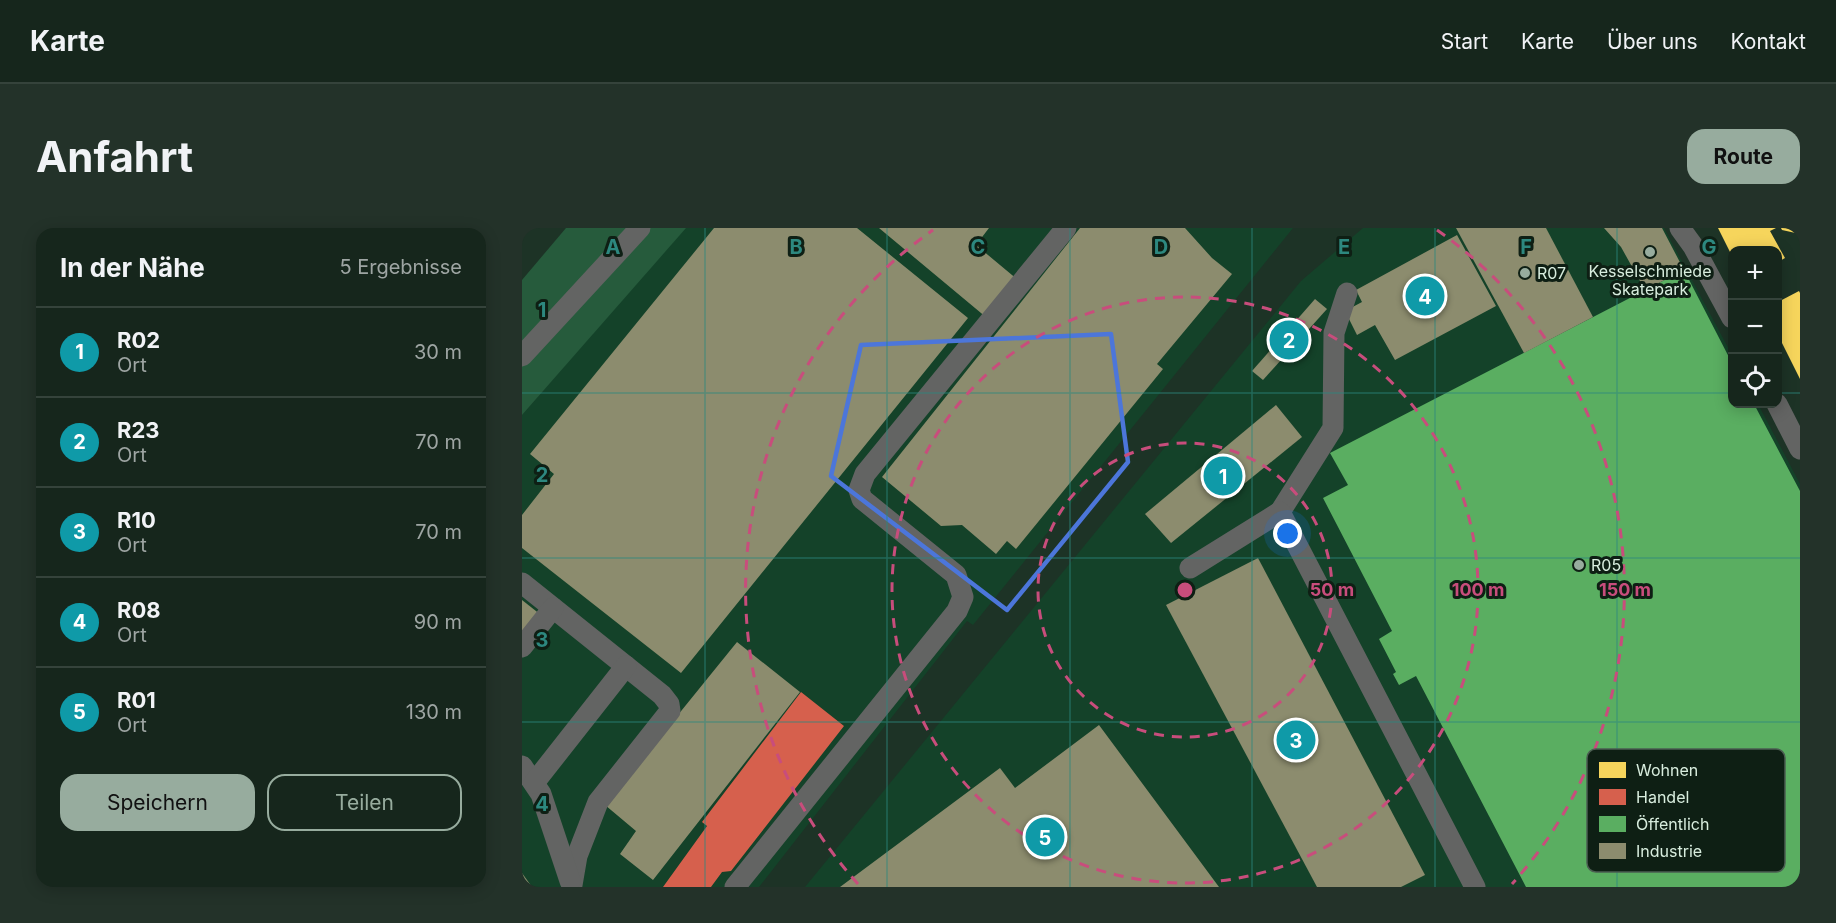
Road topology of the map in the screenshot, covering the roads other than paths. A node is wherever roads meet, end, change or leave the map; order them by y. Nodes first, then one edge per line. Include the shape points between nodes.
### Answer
1 (640, 228) edge
2 (1066, 228) edge
3 (1680, 228) edge
4 (1347, 293) dead end
5 (1728, 311) edge
6 (522, 356) edge
7 (1779, 408) edge
8 (1800, 449) edge
9 (1280, 512) junction
10 (1190, 568) dead end
11 (522, 583) edge
12 (553, 608) junction
13 (522, 647) edge
14 (626, 666) junction
15 (528, 774) edge
16 (572, 886) edge
17 (735, 887) edge
18 (1475, 887) edge

1 - 6 street
2 - 17 street via 865,474 860,490 862,499 956,575 963,597 957,611
3 - 5 street
4 - 9 street via 1334,333 1333,428
7 - 8 street
9 - 10 street
9 - 18 street
11 - 12 street
12 - 13 street
12 - 14 street
14 - 15 street
14 - 16 street via 662,695 670,711 598,802 577,856
15 - 16 street via 554,825

